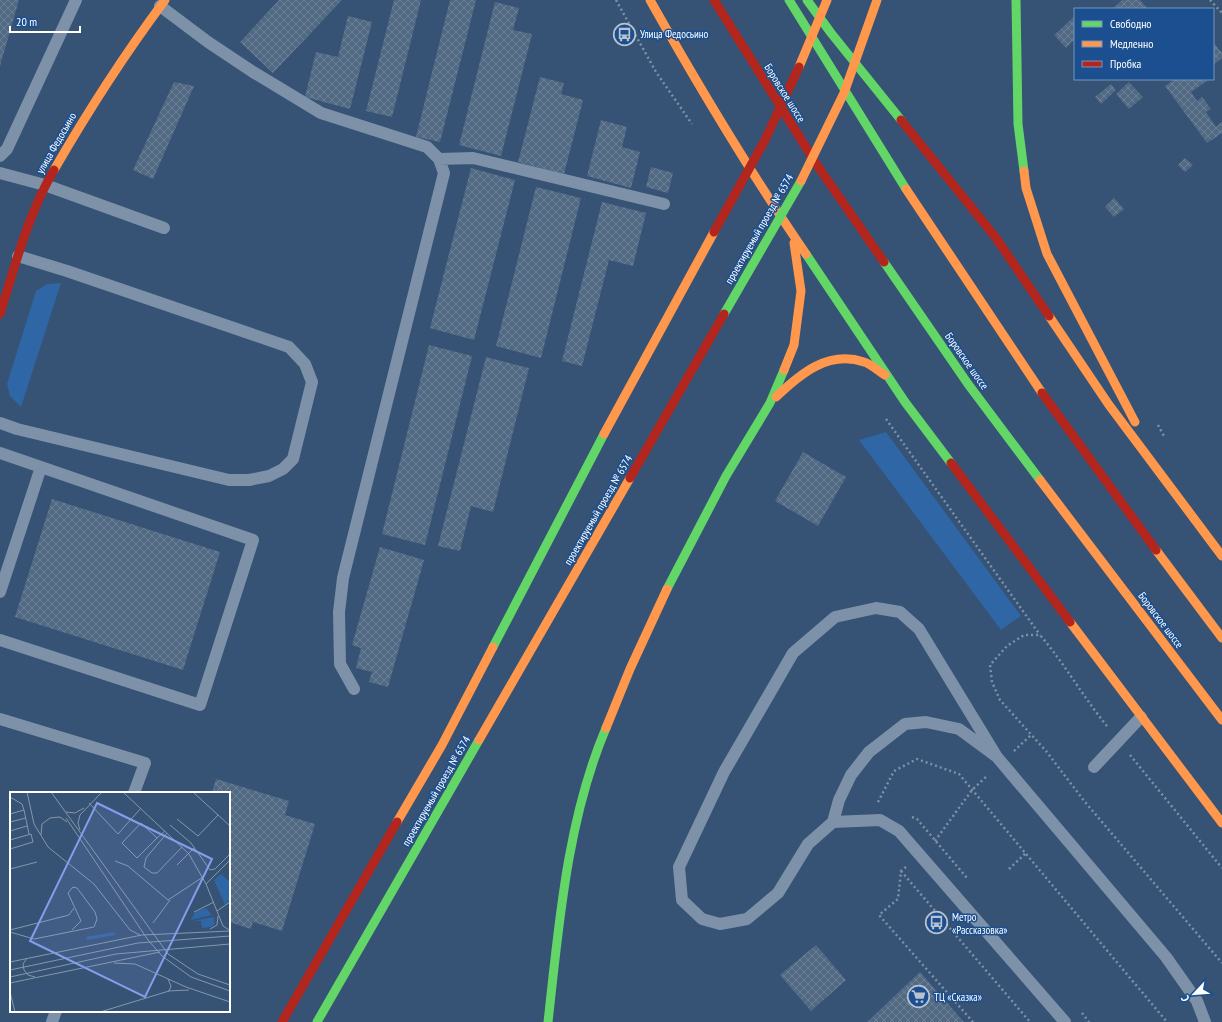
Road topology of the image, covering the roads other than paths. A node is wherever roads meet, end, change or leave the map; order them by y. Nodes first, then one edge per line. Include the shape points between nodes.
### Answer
1 (76, 0) edge
2 (650, 0) edge
3 (714, 0) edge
4 (789, 0) edge
5 (806, 0) edge
6 (827, 0) edge
7 (877, 0) edge
8 (1016, 0) edge
9 (162, 3) edge
10 (0, 156) edge
11 (439, 159) junction
12 (0, 173) edge
13 (45, 185) junction
14 (664, 204) dead end
15 (164, 228) dead end
16 (794, 237) junction
17 (18, 256) junction
18 (0, 314) edge
19 (889, 378) junction
20 (770, 403) junction
21 (0, 423) edge
22 (0, 453) edge
23 (41, 467) junction
24 (1171, 490) junction
25 (1222, 556) edge
26 (0, 592) edge
27 (1222, 638) edge
28 (0, 640) edge
29 (354, 689) dead end
30 (1141, 717) junction
31 (0, 719) edge
32 (1222, 720) edge
33 (999, 760) junction
34 (1094, 767) dead end
35 (134, 792) edge
36 (833, 822) junction
37 (1222, 823) edge
38 (291, 1007) junction
39 (56, 1012) edge
40 (52, 1022) edge
41 (276, 1022) edge
42 (282, 1022) edge
43 (317, 1022) edge
44 (548, 1022) edge
45 (1065, 1022) edge
46 (1205, 1022) edge

1 - 10 lane via 7,149
2 - 16 main road via 705,97
3 - 32 main road, Боровское шоссе via 817,165 968,384
4 - 27 main road via 870,132 1018,359 1114,495
5 - 24 main road via 996,238 1109,405
6 - 38 main road, проектируемый проезд № 6574, bridge via 765,140 604,434 442,745
7 - 43 main road, проектируемый проезд № 6574, bridge via 844,93 802,180
8 - 24 main road via 1018,124 1026,188 1047,254
9 - 11 lane via 208,42 292,97 321,113 426,147
9 - 13 main road, улица Федосьино via 94,101
11 - 14 lane via 473,158
11 - 29 lane via 444,173 343,578 339,612 340,664
12 - 13 lane
13 - 15 lane
13 - 17 main road, улица Федосьино
16 - 19 main road
16 - 20 main road via 801,290 794,345
17 - 18 main road, улица Федосьино
17 - 21 lane via 289,347 305,364 312,382 293,459 283,469 249,480 229,480
19 - 20 main road via 865,362 846,358 823,361 797,376
19 - 30 main road
20 - 44 main road via 726,476 673,576 630,669 592,761 558,923
22 - 23 lane
23 - 26 lane
23 - 28 lane via 253,540 200,705
24 - 25 main road
30 - 34 lane
30 - 37 main road
31 - 35 lane via 145,763
33 - 36 lane via 959,729 926,722 905,724 869,752 851,775 839,800
33 - 36 lane via 919,629 900,612 876,608 835,617 793,653 724,772 679,867 682,900 702,919 720,924 747,919 778,893 808,844
33 - 46 lane via 1166,957 1197,1001
36 - 45 lane via 880,820 899,831
38 - 41 main road
38 - 42 main road, проектируемый проезд № 6574
39 - 40 lane

